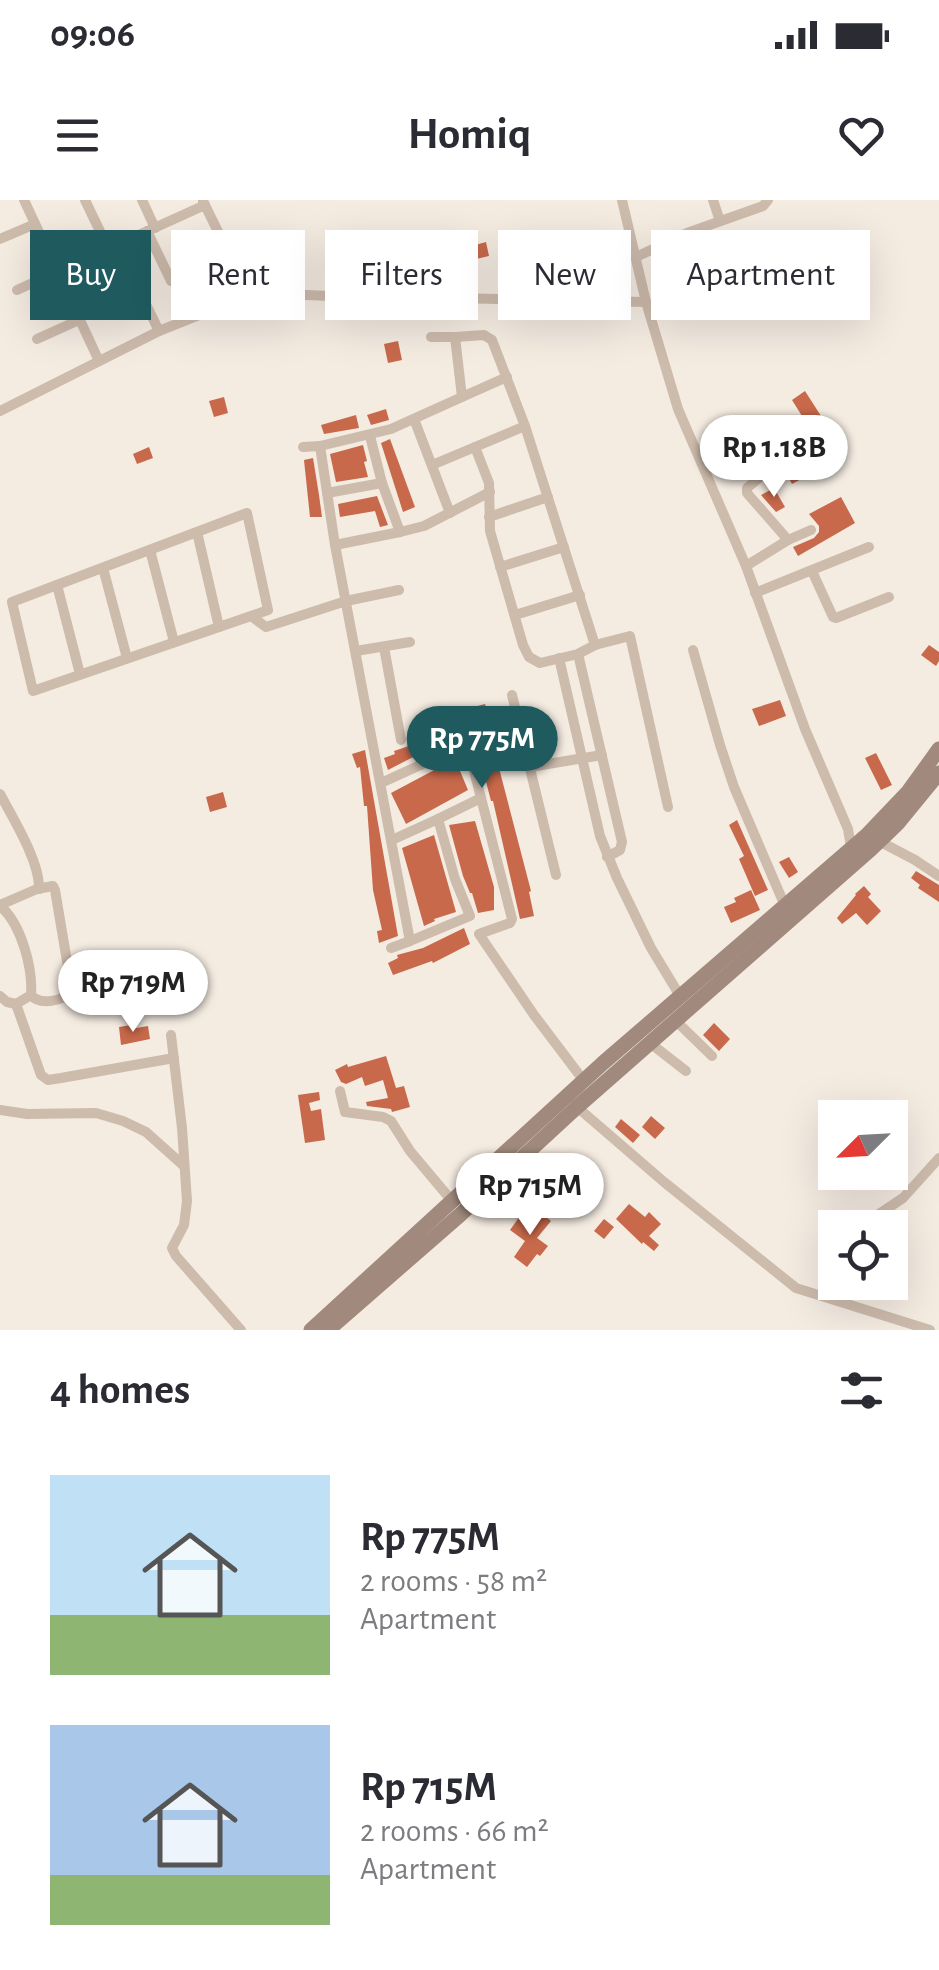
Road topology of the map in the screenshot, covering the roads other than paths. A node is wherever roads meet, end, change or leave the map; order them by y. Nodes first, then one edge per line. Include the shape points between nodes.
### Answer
1 (24, 200) edge
2 (85, 200) edge
3 (142, 200) edge
4 (622, 200) edge
5 (713, 200) edge
6 (768, 200) edge
7 (204, 202) edge
8 (720, 221) junction
9 (35, 224) junction
10 (151, 229) junction
11 (38, 230) edge
12 (99, 230) edge
13 (217, 230) edge
14 (0, 239) edge
15 (636, 258) junction
16 (171, 281) edge
17 (30, 284) edge
18 (17, 290) dead end
19 (305, 295) edge
20 (646, 302) junction
21 (151, 315) edge
22 (80, 320) joint
23 (186, 320) edge
24 (159, 331) junction
25 (431, 337) dead end
26 (455, 337) junction
27 (37, 340) dead end
28 (99, 362) junction
29 (508, 378) junction
30 (462, 397) junction
31 (0, 411) edge
32 (414, 419) junction
33 (525, 426) junction
34 (370, 436) junction
35 (320, 446) junction
36 (303, 447) dead end
37 (475, 447) junction
38 (432, 466) junction
39 (769, 469) dead end
40 (382, 483) junction
41 (490, 492) junction
42 (327, 493) junction
43 (548, 498) junction
44 (450, 513) junction
45 (489, 516) junction
46 (811, 530) dead end
47 (197, 532) junction
48 (400, 532) junction
49 (788, 540) junction
50 (335, 545) junction
51 (564, 547) junction
52 (869, 547) dead end
53 (150, 550) junction
54 (500, 566) junction
55 (746, 566) junction
56 (103, 568) junction
57 (812, 571) junction
58 (57, 585) junction
59 (399, 590) dead end
60 (755, 592) junction
61 (580, 596) junction
62 (889, 597) dead end
63 (346, 601) junction
64 (514, 615) junction
65 (251, 616) junction
66 (219, 627) junction
67 (174, 642) junction
68 (410, 642) dead end
69 (595, 645) junction
70 (384, 647) junction
71 (694, 650) dead end
72 (356, 651) junction
73 (578, 654) junction
74 (127, 658) junction
75 (559, 658) junction
76 (80, 674) junction
77 (512, 694) dead end
78 (402, 740) dead end
79 (939, 749) edge
80 (602, 755) junction
81 (582, 758) junction
82 (530, 766) junction
83 (939, 773) edge
84 (381, 783) junction
85 (0, 794) edge
86 (481, 798) junction
87 (668, 806) dead end
88 (438, 819) junction
89 (873, 838) junction
90 (392, 840) junction
91 (852, 855) junction
92 (607, 857) junction
93 (556, 874) dead end
94 (939, 876) edge
95 (39, 889) junction
96 (0, 905) edge
97 (785, 906) junction
98 (470, 916) junction
99 (479, 934) junction
100 (410, 941) junction
101 (391, 948) dead end
102 (31, 994) junction
103 (0, 996) edge
104 (680, 996) junction
105 (16, 1004) junction
106 (675, 1020) junction
107 (172, 1035) dead end
108 (650, 1043) junction
109 (712, 1056) dead end
110 (174, 1058) junction
111 (686, 1071) dead end
112 (584, 1081) junction
113 (340, 1091) dead end
114 (576, 1107) junction
115 (0, 1110) edge
116 (939, 1158) edge
117 (185, 1166) junction
118 (452, 1201) junction
119 (885, 1210) edge
120 (838, 1301) joint
121 (241, 1330) edge
122 (312, 1330) edge
123 (328, 1330) edge
124 (930, 1330) edge

1 - 9 street
2 - 12 street
3 - 10 street
4 - 15 street
5 - 8 street
6 - 8 street
7 - 10 street
7 - 13 street
8 - 15 street
9 - 11 street
9 - 14 street
10 - 16 street
15 - 20 street
17 - 18 street
19 - 20 street
20 - 55 street via 678,408
21 - 24 street
22 - 27 street
22 - 28 street
23 - 24 street
24 - 28 street
25 - 26 street
26 - 29 street via 487,336
26 - 30 street
28 - 31 street
29 - 30 street
29 - 33 street
30 - 32 street
32 - 34 street
32 - 38 street
33 - 37 street
33 - 43 street
34 - 35 street
34 - 40 street
35 - 36 street
35 - 42 street
37 - 38 street
37 - 41 street
38 - 44 street
39 - 49 street via 746,491
40 - 42 street
40 - 48 street
41 - 44 street
41 - 45 street
42 - 50 street
43 - 45 street
43 - 51 street
44 - 48 street
45 - 54 street
46 - 49 street
47 - 53 street
47 - 65 street via 246,513 268,610
47 - 66 street
48 - 50 street
49 - 55 street
50 - 63 street
51 - 54 street
51 - 61 street
52 - 57 street
53 - 56 street
53 - 67 street
54 - 64 street
55 - 60 street
56 - 58 street
56 - 74 street
57 - 60 street
57 - 62 street via 833,618
58 - 76 street
58 - 76 street via 12,602 33,691
59 - 63 street
60 - 91 street via 848,829
61 - 64 street
61 - 69 street
63 - 65 street via 266,628
63 - 72 street
64 - 75 street via 529,657 540,663
65 - 66 street
66 - 67 street
67 - 74 street
68 - 70 street
69 - 73 street
69 - 87 street via 630,636
70 - 72 street
70 - 78 street
71 - 97 street via 734,786
72 - 84 street
73 - 75 street
73 - 80 street
74 - 76 street
75 - 81 street
77 - 82 street
79 - 89 street
80 - 81 street
80 - 92 street via 622,842
81 - 82 street
81 - 92 street
82 - 93 street
83 - 89 street
84 - 86 street via 464,745
84 - 90 street
85 - 95 street via 34,862
86 - 88 street
86 - 99 street via 512,919
88 - 90 street
88 - 98 street
89 - 91 street
89 - 94 street
90 - 100 street
91 - 97 street
91 - 106 street
92 - 104 street
95 - 96 street
95 - 102 street via 55,890 72,991 41,1002
96 - 102 street via 10,913 23,948
97 - 104 street
98 - 99 street
98 - 100 street
99 - 112 street
100 - 101 street
102 - 105 street
103 - 105 street
104 - 112 street
105 - 110 street via 48,1080
106 - 108 street
106 - 109 street
107 - 110 street
108 - 111 street
108 - 114 street
110 - 117 street
112 - 118 street
113 - 118 street via 346,1112 395,1124
114 - 120 street via 784,1280
114 - 123 street
115 - 117 street via 106,1116 146,1132
116 - 119 street
117 - 121 street via 185,1218 174,1251
118 - 122 street
120 - 124 street

